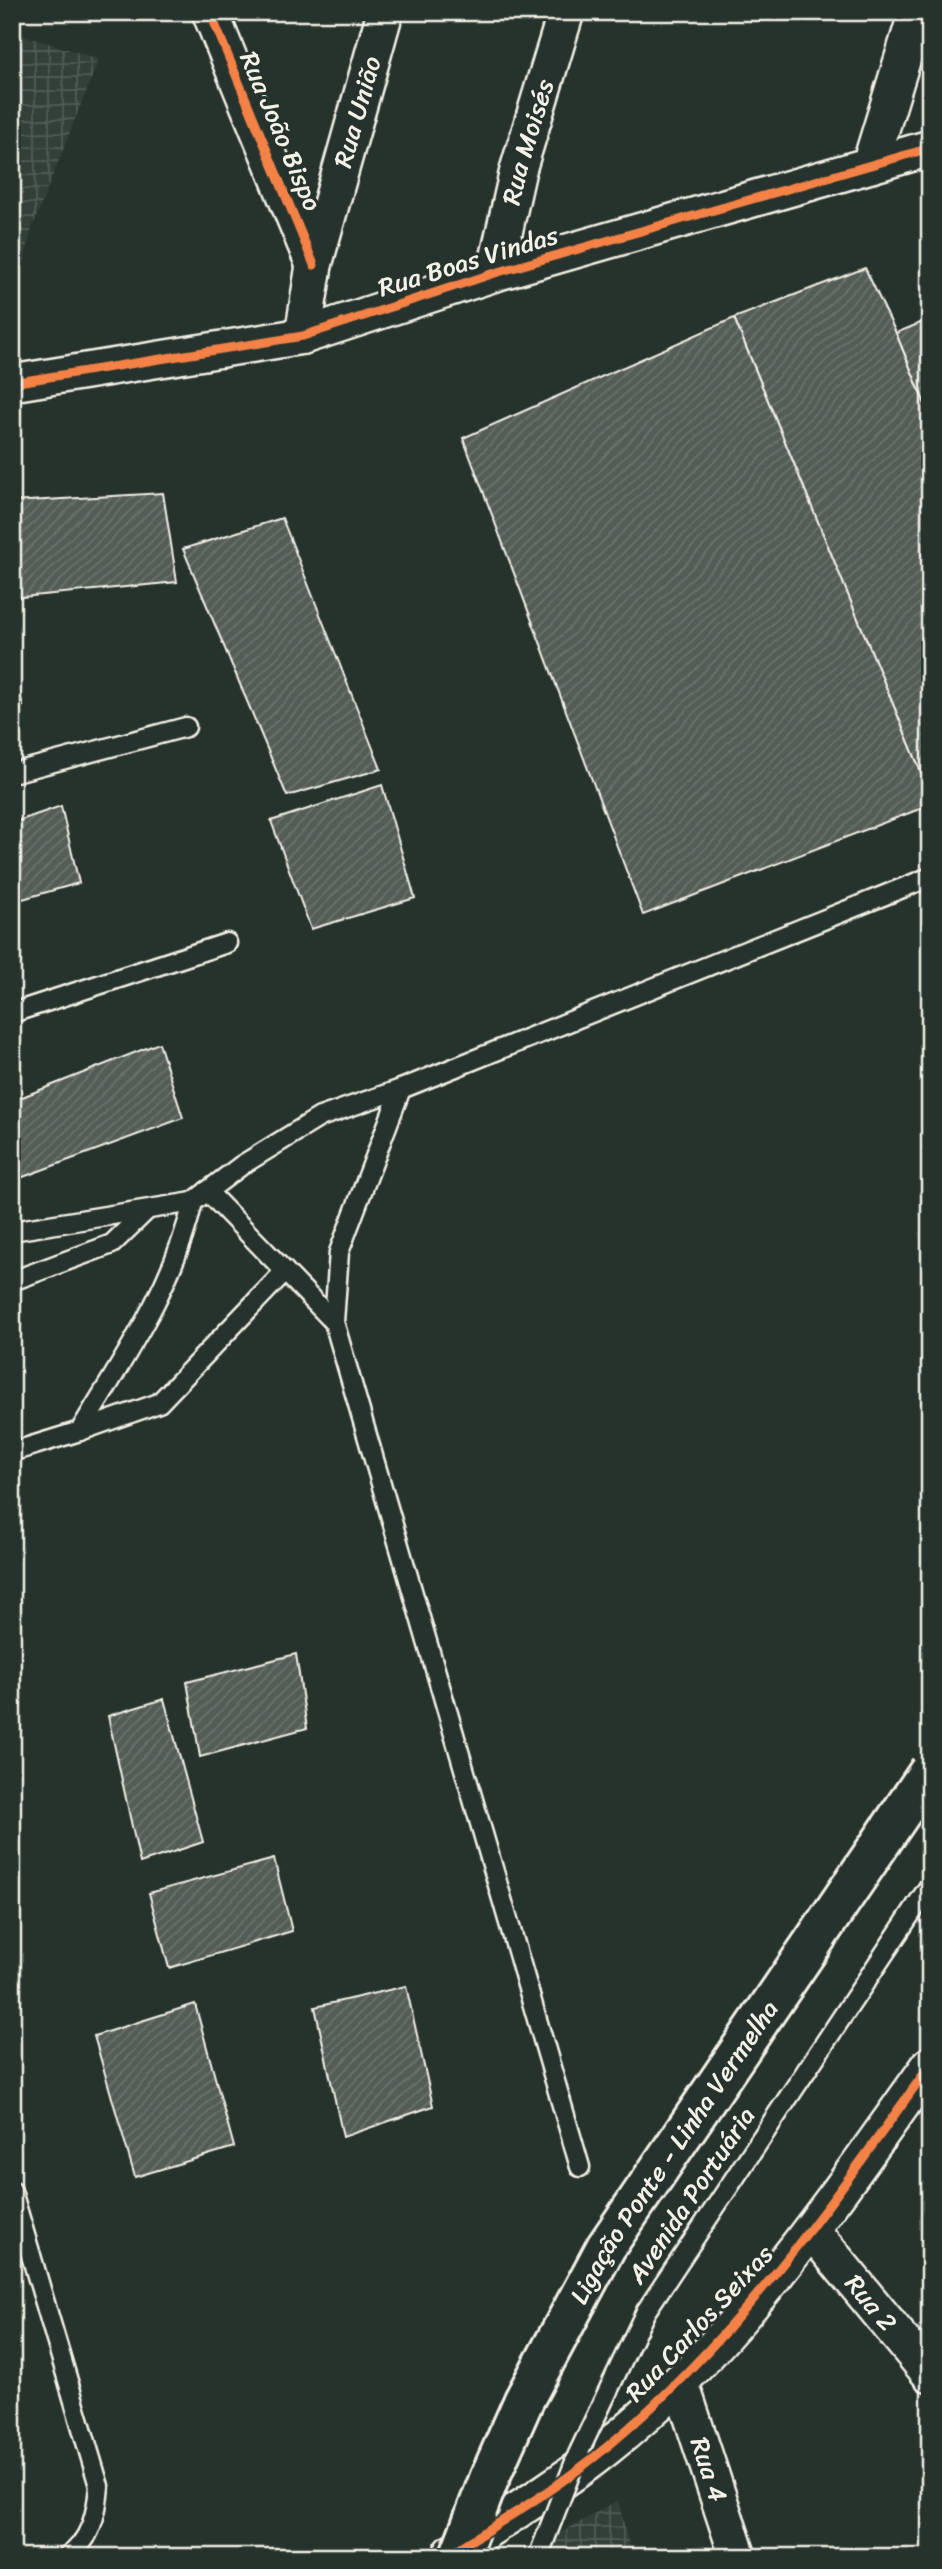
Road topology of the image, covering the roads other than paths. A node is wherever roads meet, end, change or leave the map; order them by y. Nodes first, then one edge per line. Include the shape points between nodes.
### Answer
1 (210, 12) edge
2 (385, 12) edge
3 (566, 12) edge
4 (918, 12) edge
5 (930, 148) edge
6 (870, 165) junction
7 (314, 264) junction
8 (495, 273) junction
9 (303, 336) junction
10 (12, 383) edge
11 (186, 727) dead end
12 (12, 772) edge
13 (930, 877) edge
14 (227, 943) dead end
15 (12, 1013) edge
16 (401, 1089) junction
17 (200, 1197) junction
18 (146, 1210) junction
19 (12, 1231) edge
20 (285, 1271) junction
21 (12, 1281) edge
22 (334, 1322) junction
23 (80, 1432) junction
24 (12, 1452) edge
25 (930, 1770) edge
26 (930, 1885) edge
27 (930, 2065) edge
28 (580, 2167) dead end
29 (12, 2191) edge
30 (812, 2231) junction
31 (930, 2374) edge
32 (680, 2381) junction
33 (67, 2557) edge
34 (445, 2557) edge
35 (460, 2557) edge
36 (538, 2557) edge
37 (738, 2557) edge

1 - 7 street, Rua João Bispo
2 - 7 street, Rua União
3 - 8 street, Rua Moisés via 518,170
4 - 6 street
5 - 6 street, Rua Boas Vindas
6 - 8 street, Rua Boas Vindas
7 - 9 street, Rua União
8 - 9 street, Rua Boas Vindas
9 - 10 street, Rua Boas Vindas
11 - 12 lane
13 - 16 lane
14 - 15 lane
16 - 17 lane via 320,1118 242,1165
16 - 22 lane via 339,1252
17 - 18 lane
17 - 20 lane
17 - 23 lane via 135,1343
18 - 19 lane
18 - 21 lane via 112,1244
20 - 22 lane
20 - 23 lane via 159,1403
22 - 28 lane
23 - 24 lane
25 - 35 highway, Ligação Ponte - Linha Vermelha, bridge via 606,2247 524,2400
26 - 36 lane, Avenida Portuária, bridge via 646,2312 582,2444
27 - 30 street, Rua Carlos Seixas
29 - 33 lane via 99,2486 96,2516 77,2550
30 - 31 street, Rua 2
30 - 32 street, Rua Carlos Seixas
32 - 34 street, Rua Carlos Seixas via 607,2447
32 - 37 street, Rua 4

